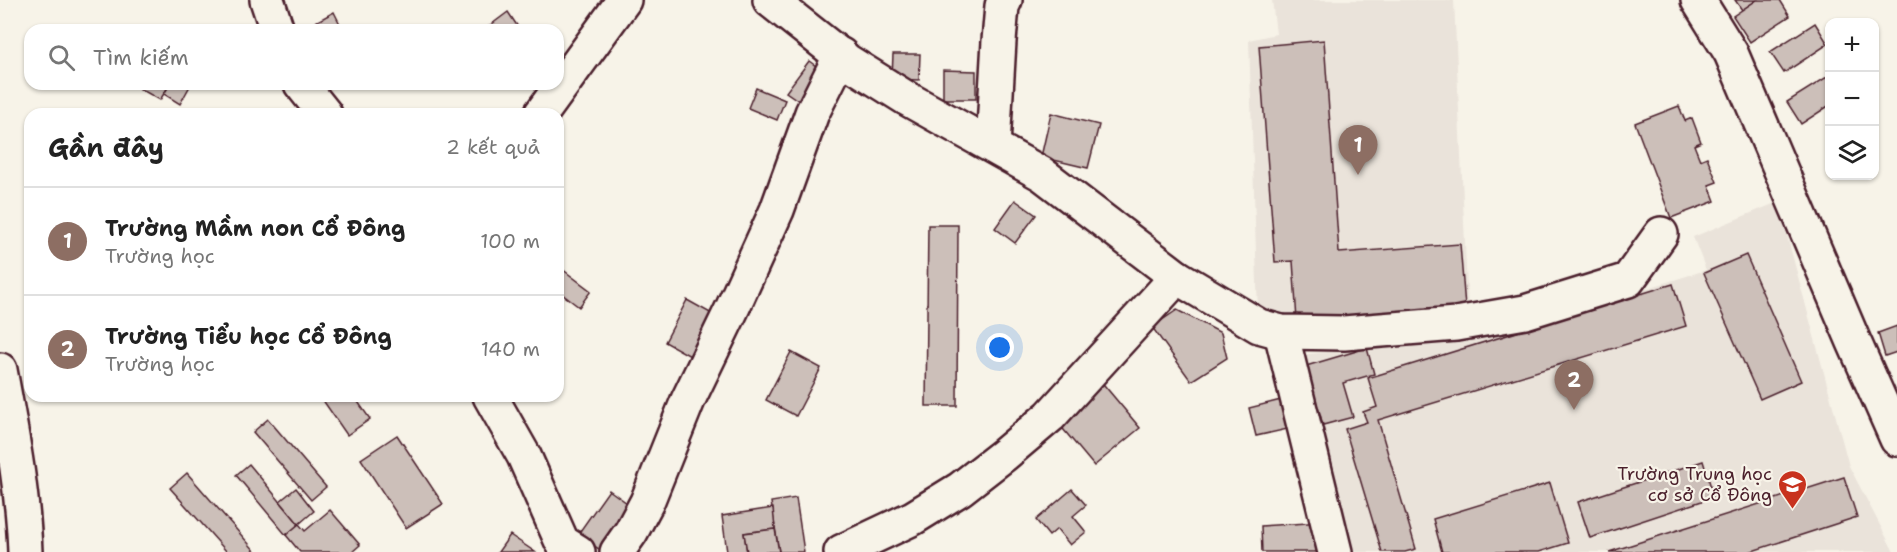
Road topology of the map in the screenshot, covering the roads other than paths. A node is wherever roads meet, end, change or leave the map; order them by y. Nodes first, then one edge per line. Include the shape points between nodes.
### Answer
1 (267, 0) edge
2 (624, 0) edge
3 (770, 0) edge
4 (1005, 0) edge
5 (1698, 0) edge
6 (275, 24) edge
7 (842, 55) junction
8 (564, 82) edge
9 (306, 90) edge
10 (558, 90) edge
11 (321, 108) edge
12 (545, 108) edge
13 (993, 146) junction
14 (1662, 234) dead end
15 (1177, 277) junction
16 (1281, 332) junction
17 (0, 370) edge
18 (493, 402) edge
19 (1897, 439) edge
20 (25, 552) edge
21 (578, 552) edge
22 (617, 552) edge
23 (841, 552) edge
24 (1335, 552) edge

1 - 6 street
2 - 8 street
3 - 7 street
4 - 13 street
5 - 19 street via 1731,53
7 - 13 street via 906,98
7 - 22 street via 812,113 777,210 688,400 647,502
9 - 11 street
10 - 12 street
13 - 15 street via 1042,174
14 - 16 street via 1628,280 1525,312 1456,324 1355,332
15 - 16 street via 1259,326
15 - 23 street via 1050,416 1005,454 960,489 913,518
16 - 24 street
17 - 20 street via 16,460
18 - 21 street via 524,456 562,542

